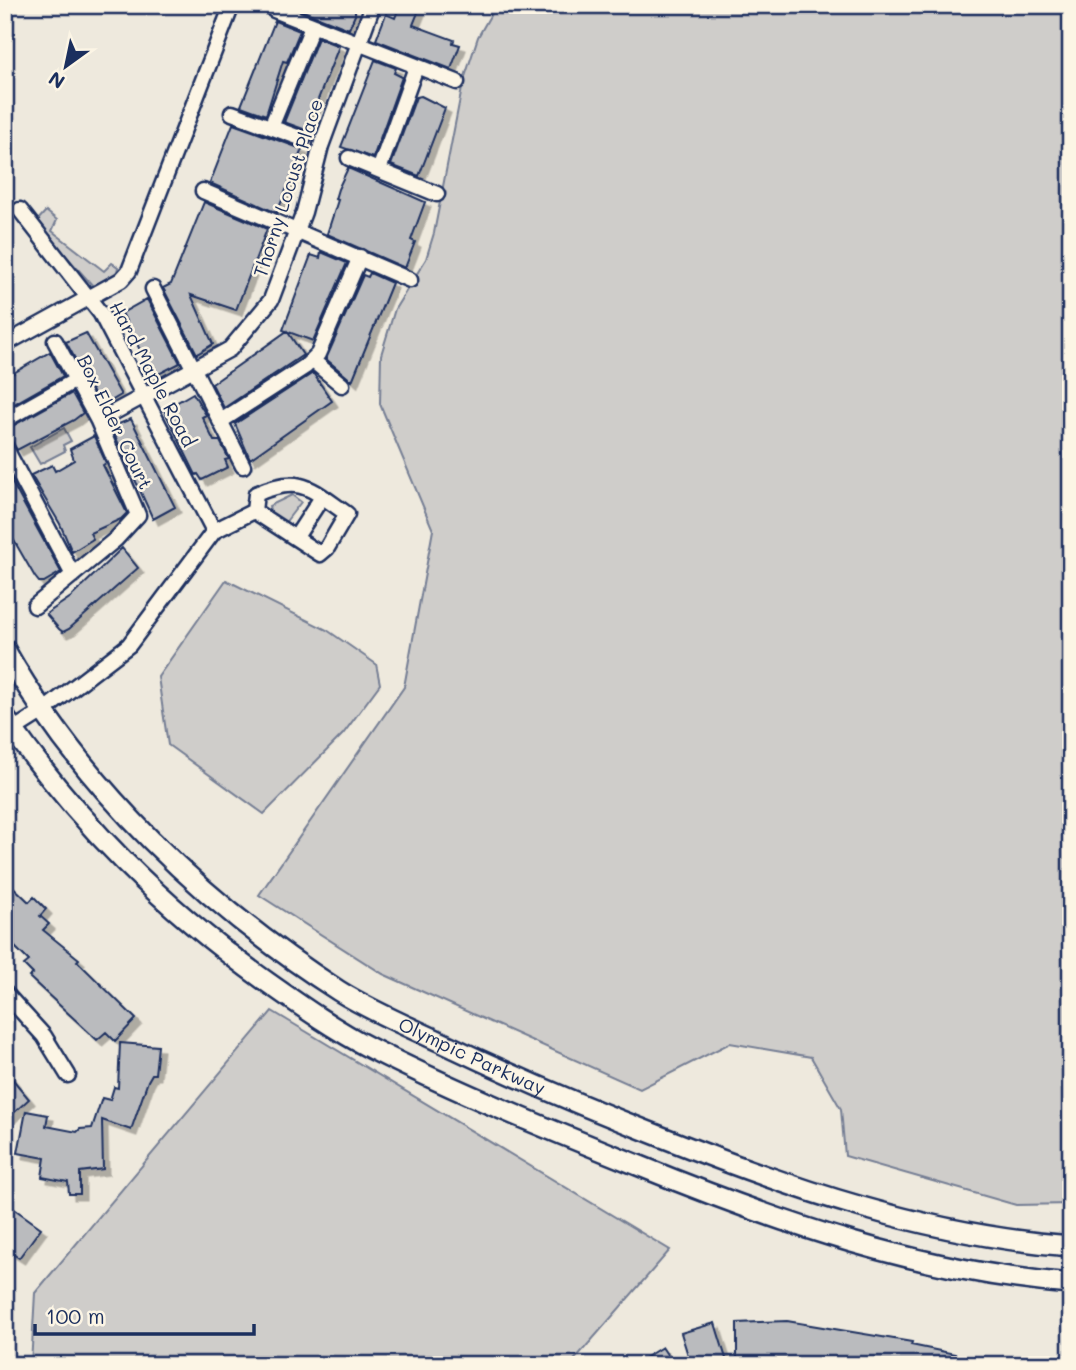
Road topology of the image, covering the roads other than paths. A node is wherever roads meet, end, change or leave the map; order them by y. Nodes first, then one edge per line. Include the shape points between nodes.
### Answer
1 (232, 5) edge
2 (373, 5) edge
3 (274, 10) dead end
4 (312, 27) junction
5 (364, 47) junction
6 (416, 68) junction
7 (457, 82) dead end
8 (232, 113) dead end
9 (271, 127) junction
10 (303, 139) dead end
11 (349, 158) dead end
12 (379, 170) junction
13 (203, 191) dead end
14 (437, 194) dead end
15 (20, 209) dead end
16 (298, 230) junction
17 (360, 257) junction
18 (410, 280) dead end
19 (153, 289) dead end
20 (88, 297) junction
21 (55, 341) dead end
22 (5, 344) edge
23 (312, 360) junction
24 (195, 370) junction
25 (76, 380) junction
26 (342, 385) dead end
27 (144, 396) junction
28 (5, 419) edge
29 (98, 421) junction
30 (220, 421) junction
31 (5, 447) edge
32 (243, 466) dead end
33 (322, 496) junction
34 (254, 511) junction
35 (214, 531) junction
36 (296, 537) junction
37 (73, 575) junction
38 (35, 606) dead end
39 (5, 650) edge
40 (43, 711) junction
41 (8, 728) edge
42 (5, 993) edge
43 (68, 1075) dead end
44 (1071, 1246) edge
45 (1071, 1284) edge

1 - 20 street via 129,271
2 - 5 street, Thorny Locust Place
3 - 4 street
4 - 5 street
4 - 9 street
5 - 6 street
5 - 16 street, Thorny Locust Place via 321,146
6 - 7 street
6 - 12 street
8 - 9 street
9 - 10 street
11 - 12 street
12 - 14 street
13 - 16 street
15 - 20 street, Hard Maple Road
16 - 17 street
16 - 24 street, Thorny Locust Place via 271,300 230,349
17 - 18 street
17 - 23 street
19 - 24 street
20 - 22 street
20 - 27 street, Hard Maple Road
21 - 25 street, Box Elder Court
23 - 26 street
23 - 30 street
24 - 27 street, Thorny Locust Place
24 - 30 street
25 - 28 street
25 - 29 street, Box Elder Court
27 - 29 street, Thorny Locust Place
27 - 35 street, Hard Maple Road
29 - 37 street, Box Elder Court via 138,515
30 - 32 street
31 - 37 street
33 - 34 street via 301,484 275,485 256,495
33 - 36 street
33 - 36 street via 348,513 346,520 320,554
34 - 35 street
34 - 36 street
35 - 40 street via 129,645
37 - 38 street
39 - 40 main road, Olympic Parkway
40 - 41 street
40 - 44 main road, Olympic Parkway via 102,789 198,885 340,991 394,1020 539,1089 716,1159 854,1206
41 - 45 main road, Olympic Parkway via 78,814 170,908 317,1017 371,1048 522,1119 740,1207 957,1267
42 - 43 street via 44,1036

